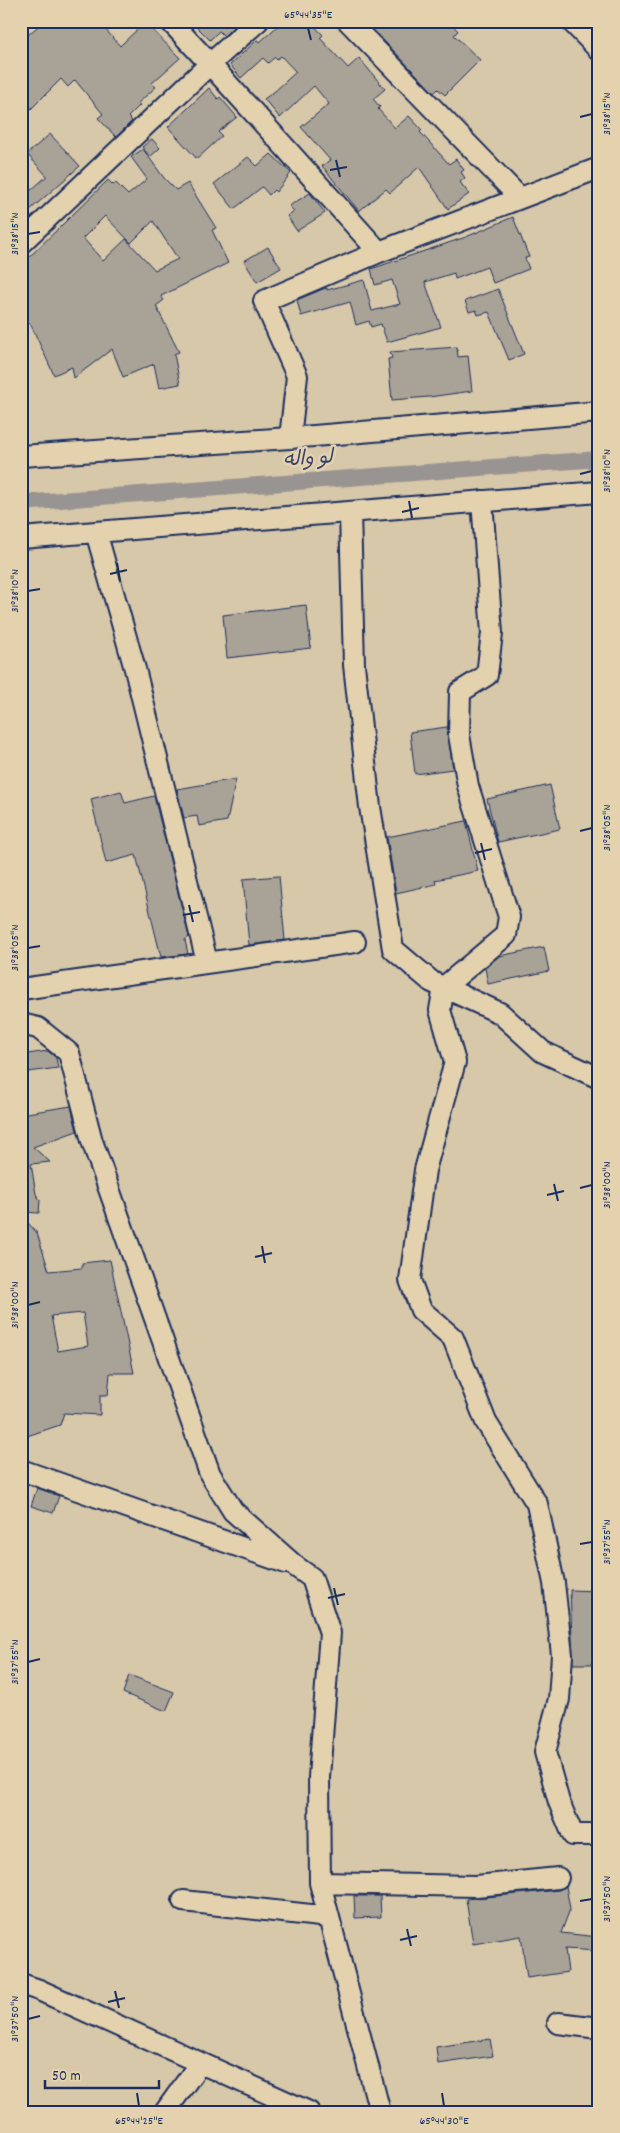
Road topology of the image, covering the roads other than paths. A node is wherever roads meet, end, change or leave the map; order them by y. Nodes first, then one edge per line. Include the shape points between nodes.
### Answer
1 (170, 21) edge
2 (258, 21) edge
3 (348, 21) edge
4 (571, 21) edge
5 (599, 50) edge
6 (210, 64) junction
7 (599, 168) edge
8 (520, 197) junction
9 (21, 243) edge
10 (379, 252) junction
11 (599, 412) edge
12 (290, 438) junction
13 (21, 456) edge
14 (599, 492) edge
15 (482, 501) junction
16 (350, 512) junction
17 (96, 532) junction
18 (21, 538) edge
19 (355, 942) dead end
20 (207, 962) junction
21 (444, 987) junction
22 (21, 989) edge
23 (21, 1024) edge
24 (599, 1078) edge
25 (21, 1470) edge
26 (295, 1566) junction
27 (599, 1835) edge
28 (558, 1878) dead end
29 (320, 1882) junction
30 (183, 1902) dead end
31 (329, 1917) junction
32 (21, 1984) edge
33 (558, 2023) dead end
34 (599, 2028) edge
35 (200, 2063) junction
36 (165, 2112) edge
37 (309, 2112) edge
38 (380, 2112) edge

1 - 6 street
2 - 6 street
3 - 8 street
4 - 5 street
6 - 9 street
6 - 10 street
7 - 8 street
8 - 10 street
10 - 12 street via 264,300 297,376
11 - 12 street
12 - 13 street
14 - 15 street
15 - 16 street
15 - 21 street via 492,632 487,675 460,692 459,735 468,786 509,916 506,936
16 - 17 street
16 - 21 street via 354,664 370,807 393,950 432,982
17 - 18 street
17 - 20 street via 135,669
19 - 20 street
20 - 22 street
21 - 24 street via 500,1013 543,1052
21 - 27 street via 440,1010 455,1062 425,1170 410,1280 421,1310 454,1338 486,1422 537,1504 554,1583 562,1655 559,1699 545,1752 559,1802 573,1835
23 - 26 street via 38,1028 70,1053 92,1141 210,1474 233,1511
25 - 26 street
26 - 29 street via 312,1578 330,1633 319,1777
28 - 29 street via 476,1886
29 - 31 street
30 - 31 street
31 - 38 street
32 - 35 street
33 - 34 street
35 - 36 street
35 - 37 street

